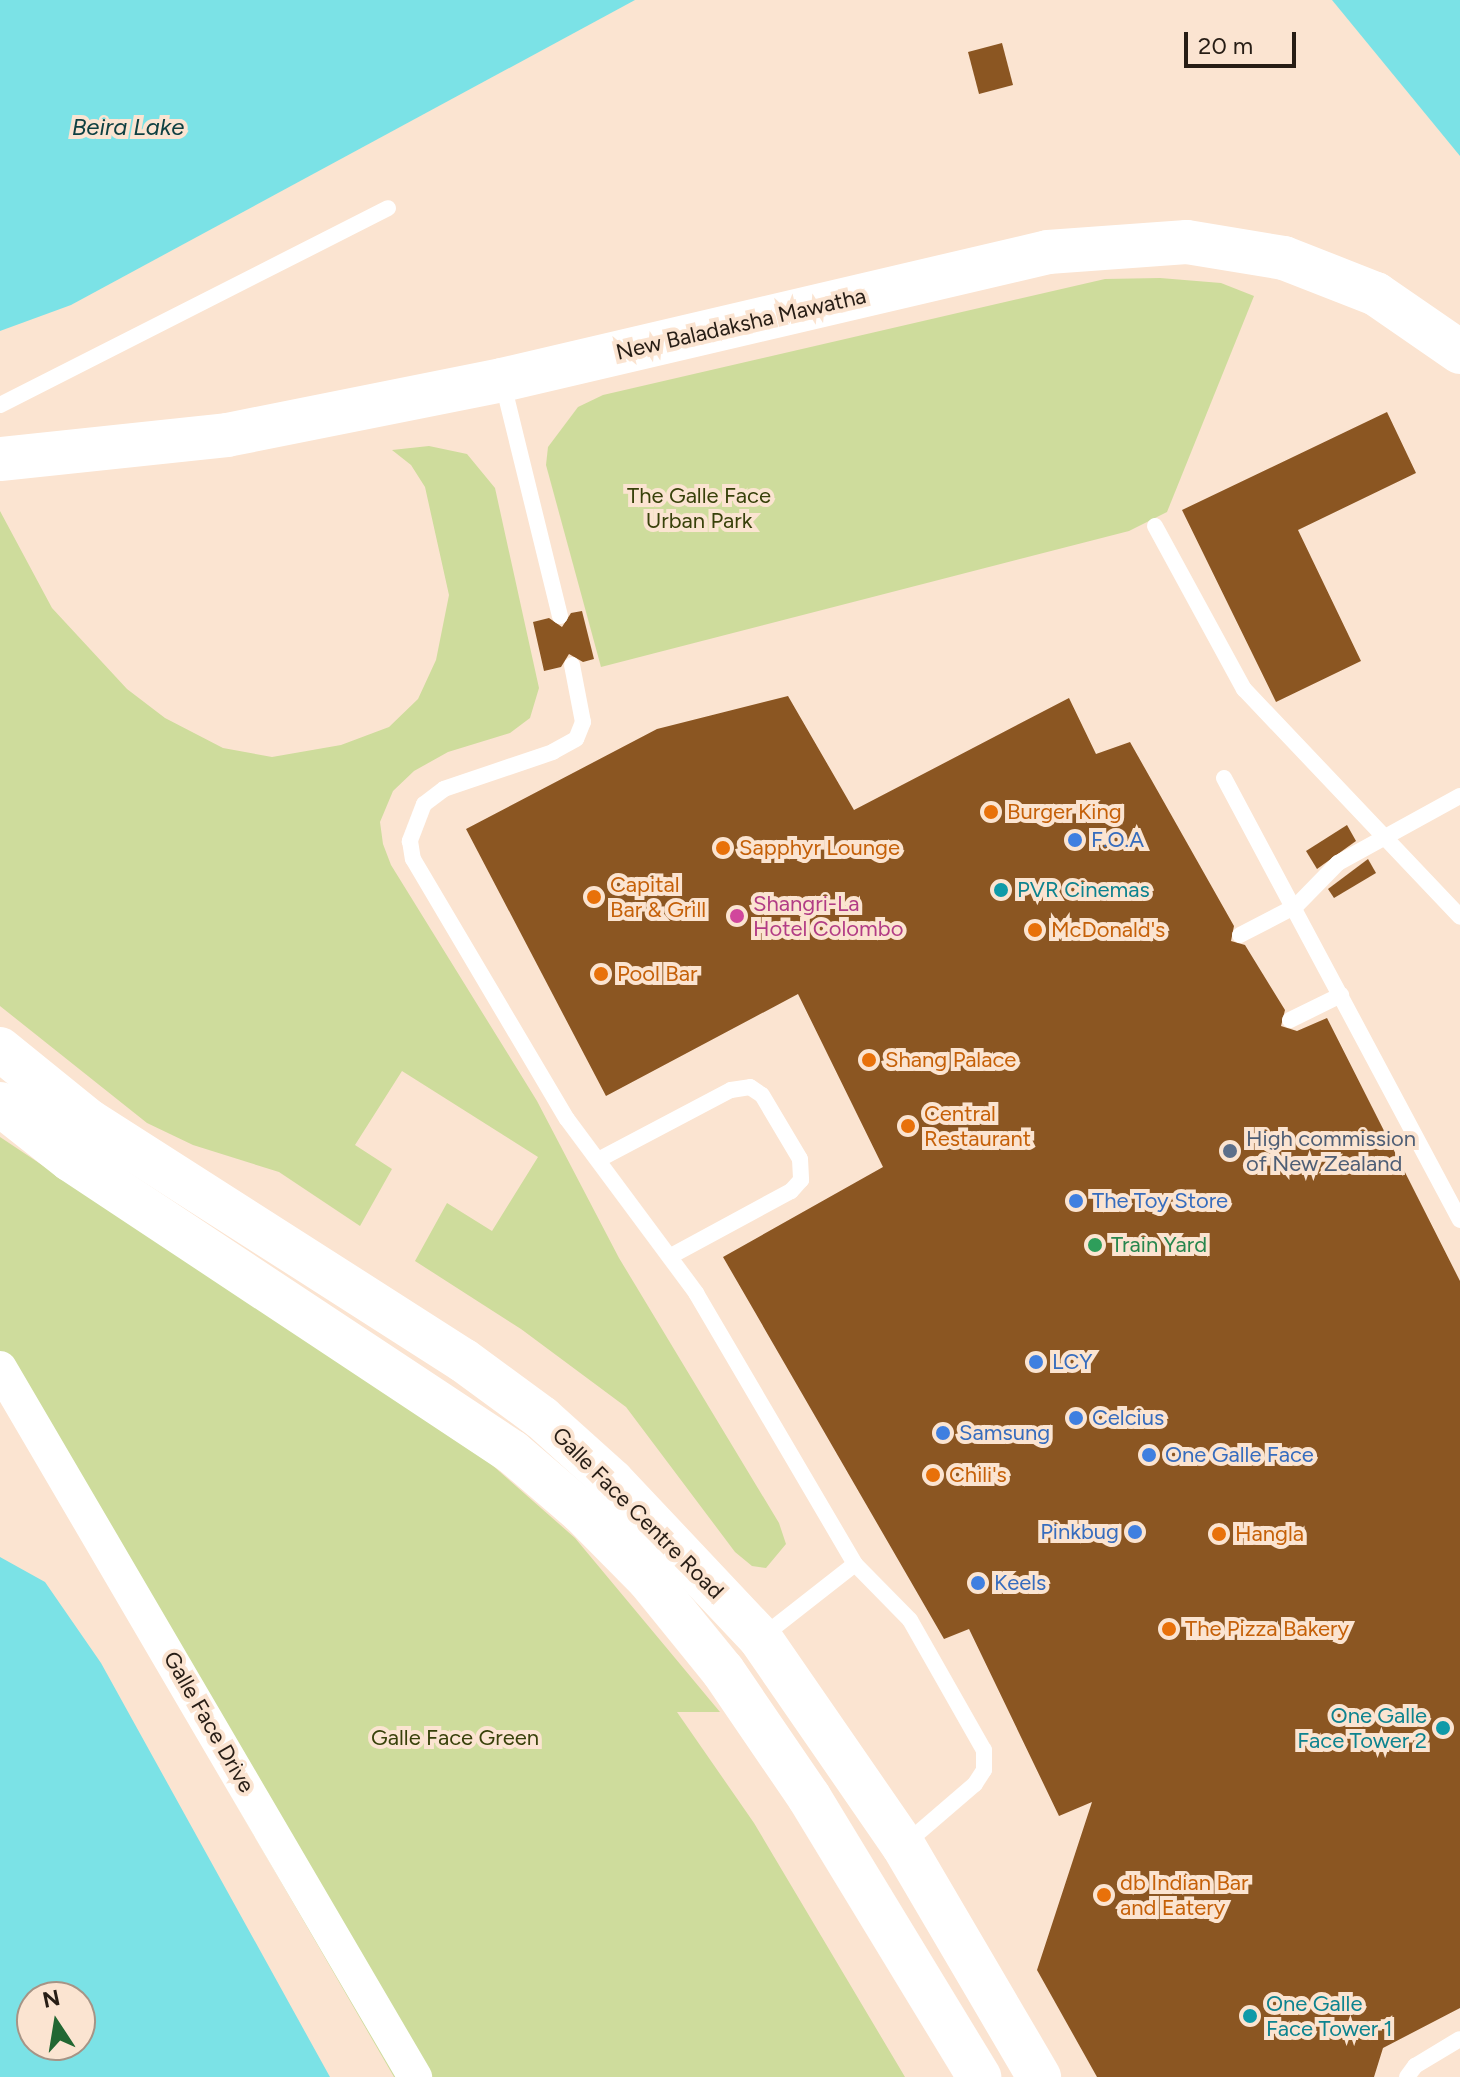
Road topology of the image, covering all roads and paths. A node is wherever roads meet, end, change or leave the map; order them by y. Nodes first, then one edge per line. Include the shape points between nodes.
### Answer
1 (388, 208) dead end
2 (1460, 352) edge
3 (502, 380) junction
4 (0, 405) edge
5 (0, 459) edge
6 (1155, 526) dead end
7 (560, 616) dead end
8 (572, 665) dead end
9 (1224, 778) dead end
10 (1460, 796) edge
11 (1383, 838) junction
12 (1296, 906) junction
13 (1460, 917) edge
14 (1240, 935) dead end
15 (1341, 995) junction
16 (1290, 1020) dead end
17 (0, 1049) edge
18 (0, 1104) edge
19 (598, 1160) junction
20 (1460, 1220) edge
21 (671, 1256) junction
22 (0, 1368) edge
23 (855, 1564) junction
24 (760, 1638) junction
25 (903, 1845) junction
26 (1460, 2039) edge
27 (415, 2077) edge
28 (979, 2077) edge
29 (1039, 2077) edge
30 (1407, 2077) edge

1 - 4 lane
2 - 3 main road, New Baladaksha Mawatha via 1376,294 1284,258 1187,242 1048,252
3 - 5 main road, New Baladaksha Mawatha via 227,435
3 - 7 lane
6 - 11 lane via 1244,689
8 - 19 lane via 583,722 576,739 553,752 444,789 424,804 410,841 413,859 567,1119
9 - 12 lane
10 - 11 lane
11 - 12 lane via 1338,863
11 - 13 lane
12 - 14 lane
12 - 15 lane
15 - 16 lane
15 - 20 lane
17 - 24 main road, Galle Face Centre Road via 89,1121 463,1360 542,1418 672,1541
18 - 28 main road, Galle Face Centre Road via 71,1160 512,1452 582,1512 649,1580 723,1671 809,1797
19 - 21 lane
19 - 21 lane via 731,1090 750,1087 762,1095 800,1159 801,1180 791,1191
21 - 23 lane
22 - 27 street, Galle Face Drive
23 - 24 lane
23 - 25 lane via 910,1620 984,1750 984,1770 975,1784
24 - 25 main road, Galle Face Centre Road
25 - 29 main road, Galle Face Centre Road
26 - 30 lane via 1415,2066

